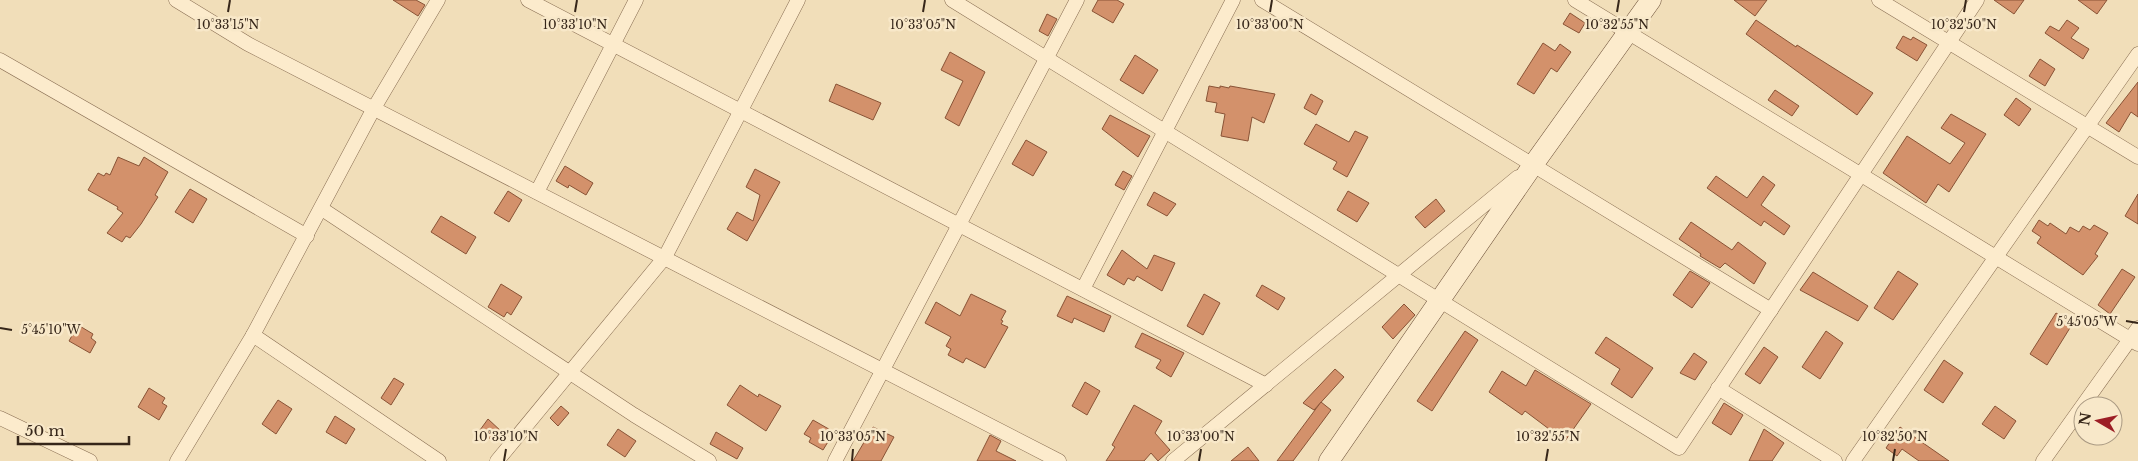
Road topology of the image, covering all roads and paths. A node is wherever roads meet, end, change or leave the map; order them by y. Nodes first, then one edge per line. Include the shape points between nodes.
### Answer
1 (176, 0) edge
2 (438, 0) edge
3 (528, 0) edge
4 (636, 0) edge
5 (798, 0) edge
6 (952, 0) edge
7 (1077, 0) edge
8 (1233, 0) edge
9 (1262, 0) edge
10 (1575, 0) edge
11 (1650, 0) edge
12 (1879, 0) edge
13 (1977, 0) edge
14 (1628, 32) junction
15 (1949, 42) junction
16 (613, 45) junction
17 (2138, 54) edge
18 (1046, 58) junction
19 (0, 60) edge
20 (374, 108) junction
21 (740, 111) junction
22 (2087, 126) junction
23 (1164, 131) junction
24 (2138, 157) edge
25 (1533, 165) junction
26 (1861, 175) junction
27 (537, 192) junction
28 (322, 209) junction
29 (959, 225) junction
30 (307, 236) junction
31 (665, 257) junction
32 (1996, 257) junction
33 (1400, 276) junction
34 (1083, 289) junction
35 (1440, 301) junction
36 (1771, 310) junction
37 (2138, 328) edge
38 (253, 335) junction
39 (2134, 342) edge
40 (883, 370) junction
41 (568, 372) junction
42 (1266, 385) junction
43 (1718, 388) junction
44 (0, 418) edge
45 (90, 461) edge
46 (176, 461) edge
47 (439, 461) edge
48 (497, 461) edge
49 (709, 461) edge
50 (835, 461) edge
51 (1059, 461) edge
52 (1173, 461) edge
53 (1330, 461) edge
54 (1835, 461) edge
55 (1852, 461) edge
56 (2043, 461) edge

1 - 20 street via 248,44
2 - 20 street
3 - 16 street
4 - 16 street
5 - 21 street
6 - 18 street
7 - 18 street
8 - 23 street
9 - 25 street
10 - 14 street
11 - 14 main road
12 - 15 street
13 - 15 street
14 - 25 main road
14 - 26 street
15 - 22 street
15 - 26 street
16 - 21 street
16 - 27 street
17 - 22 street
18 - 23 street
18 - 29 street
19 - 30 street
20 - 27 street
20 - 28 street
21 - 29 street
21 - 31 street
22 - 24 street
22 - 32 street
23 - 33 street
23 - 34 street
25 - 33 street
25 - 35 main road
25 - 36 street
26 - 32 street
26 - 36 street
27 - 31 street
28 - 30 street
28 - 41 street
29 - 34 street
29 - 40 street
30 - 38 street
31 - 40 street
31 - 41 street
32 - 39 street
32 - 55 street
33 - 35 street
33 - 42 street
34 - 42 street
35 - 43 street via 1679,448
35 - 53 main road
36 - 43 street
37 - 39 street
38 - 46 street
38 - 47 street
39 - 56 street
40 - 50 street
40 - 51 street
41 - 48 street
41 - 49 street
42 - 52 street
43 - 54 street
44 - 45 street

